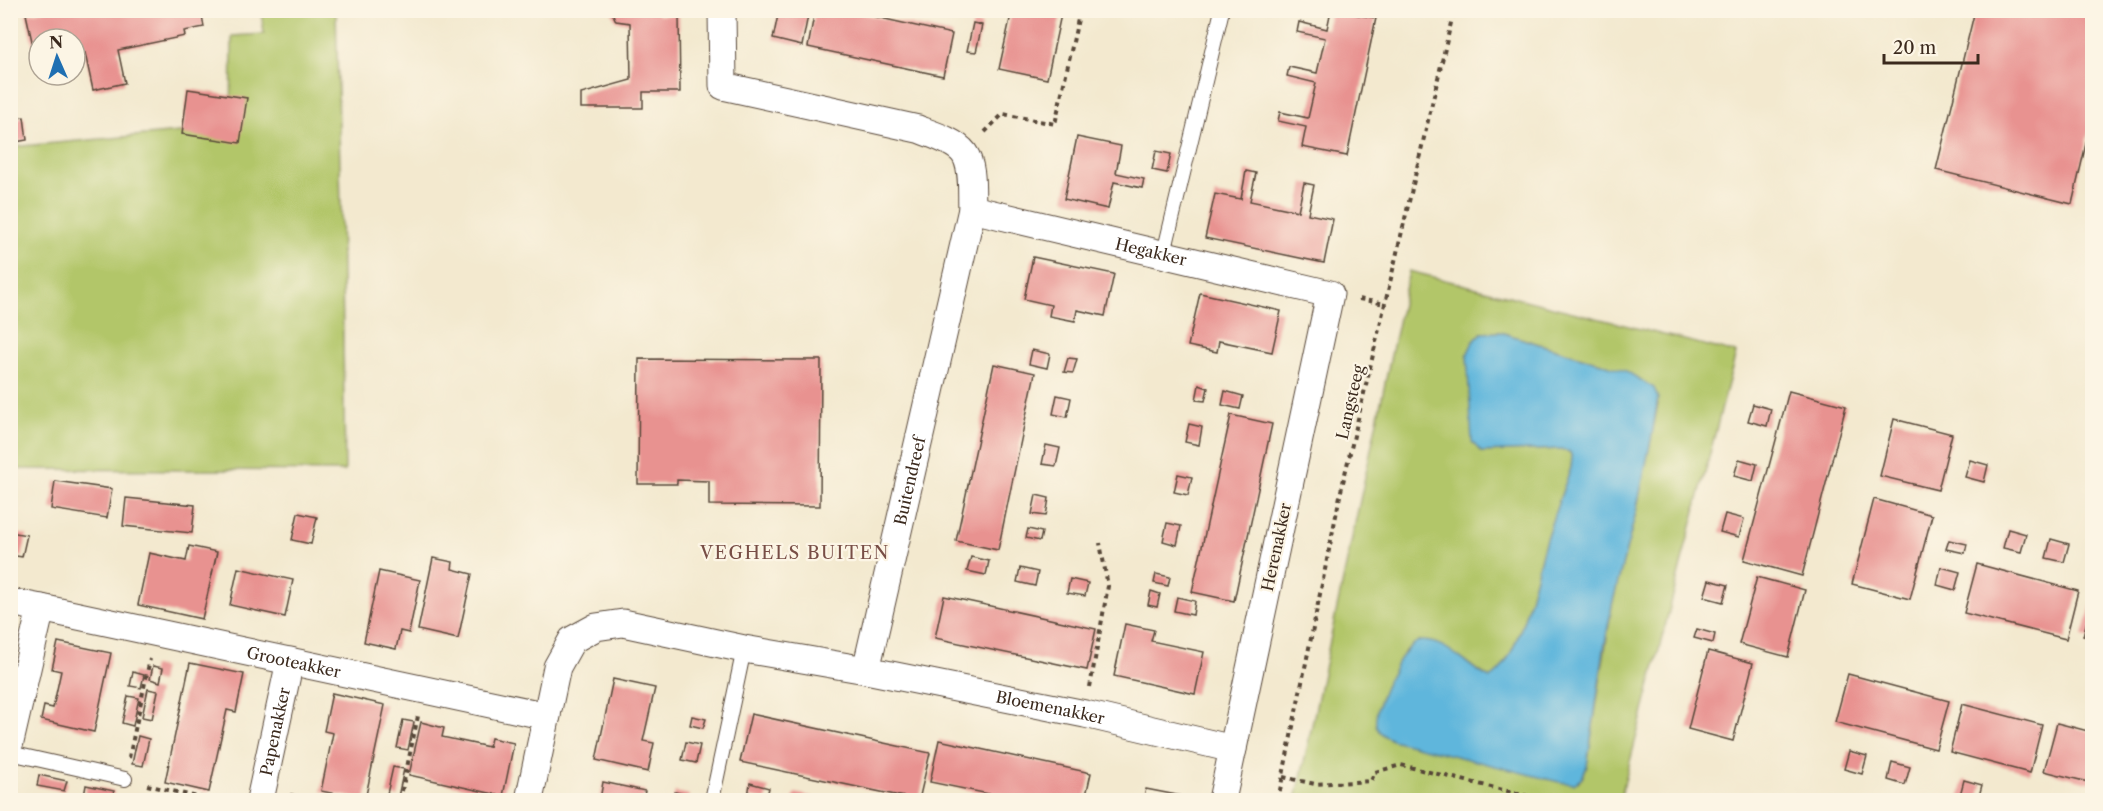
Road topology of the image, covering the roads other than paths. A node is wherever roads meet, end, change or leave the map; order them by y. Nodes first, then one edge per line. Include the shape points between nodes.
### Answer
1 (722, 10) edge
2 (1222, 10) edge
3 (972, 209) junction
4 (1164, 253) junction
5 (1330, 294) joint
6 (10, 602) edge
7 (41, 608) junction
8 (744, 649) junction
9 (290, 661) junction
10 (866, 670) junction
11 (547, 716) junction
12 (10, 742) edge
13 (1233, 748) junction
14 (10, 753) edge
15 (125, 779) road end
16 (260, 801) edge
17 (529, 801) edge
18 (712, 801) edge
19 (1222, 801) edge

1 - 3 street, Buitendreef via 723,86 918,129 948,141 964,153 970,170
2 - 4 lane
3 - 4 street, Hegakker
3 - 10 street, Buitendreef
4 - 5 street, Hegakker
5 - 13 street, Herenakker
6 - 7 street, Grooteakker
7 - 9 street, Grooteakker
7 - 12 street
8 - 10 street
8 - 11 street via 623,623 596,627 572,639 557,667
8 - 18 lane
9 - 11 street, Grooteakker
9 - 16 street, Papenakker
10 - 13 street, Bloemenakker
11 - 17 street
13 - 19 street, Herenakker
14 - 15 lane

